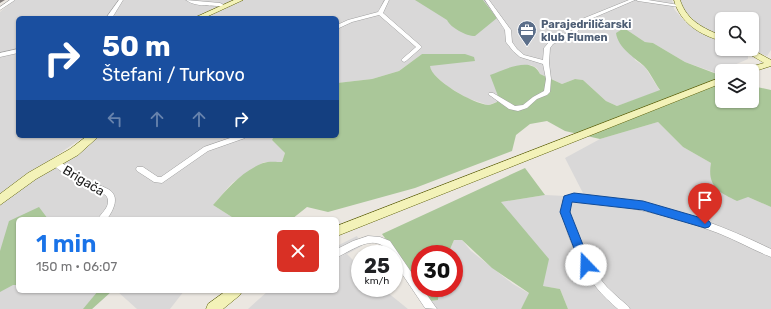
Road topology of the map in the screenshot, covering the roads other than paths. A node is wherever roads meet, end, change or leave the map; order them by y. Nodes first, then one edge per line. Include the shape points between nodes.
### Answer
1 (12, 0) edge
2 (121, 0) edge
3 (188, 0) edge
4 (240, 0) edge
5 (387, 0) edge
6 (487, 0) edge
7 (633, 0) edge
8 (638, 0) edge
9 (678, 3) edge
10 (224, 6) junction
11 (0, 9) edge
12 (380, 13) junction
13 (110, 16) edge
14 (202, 16) edge
15 (339, 26) edge
16 (715, 36) edge
17 (16, 51) edge
18 (0, 55) edge
19 (758, 56) edge
20 (404, 60) dead end
21 (546, 63) junction
22 (771, 63) edge
23 (759, 66) edge
24 (715, 83) edge
25 (491, 94) dead end
26 (92, 138) edge
27 (238, 138) edge
28 (56, 163) junction
29 (140, 169) dead end
30 (0, 200) edge
31 (104, 217) edge
32 (339, 230) edge
33 (339, 252) edge
34 (771, 253) edge
35 (233, 293) edge
36 (213, 309) edge
37 (432, 309) edge
38 (625, 309) edge

1 - 11 street
2 - 13 street
3 - 10 street
4 - 10 main road
5 - 12 street
6 - 21 street via 508,30 509,42 515,50 522,56
7 - 21 street via 584,20 575,31 551,43 547,48
8 - 9 street
9 - 16 main road via 684,17
10 - 14 main road
12 - 15 street
12 - 20 street via 419,47
17 - 18 street
19 - 22 main road
21 - 25 street via 548,90 525,108 512,107
22 - 23 main road
24 - 32 main road
26 - 28 main road
27 - 29 street via 206,149 162,180 157,180
28 - 30 main road via 32,176
28 - 31 street, Brigača via 92,187 111,196 108,212
33 - 37 street via 366,240 378,238 387,244
34 - 38 street via 740,237 643,205 574,197 567,199 565,212 586,265 604,290
35 - 36 main road

